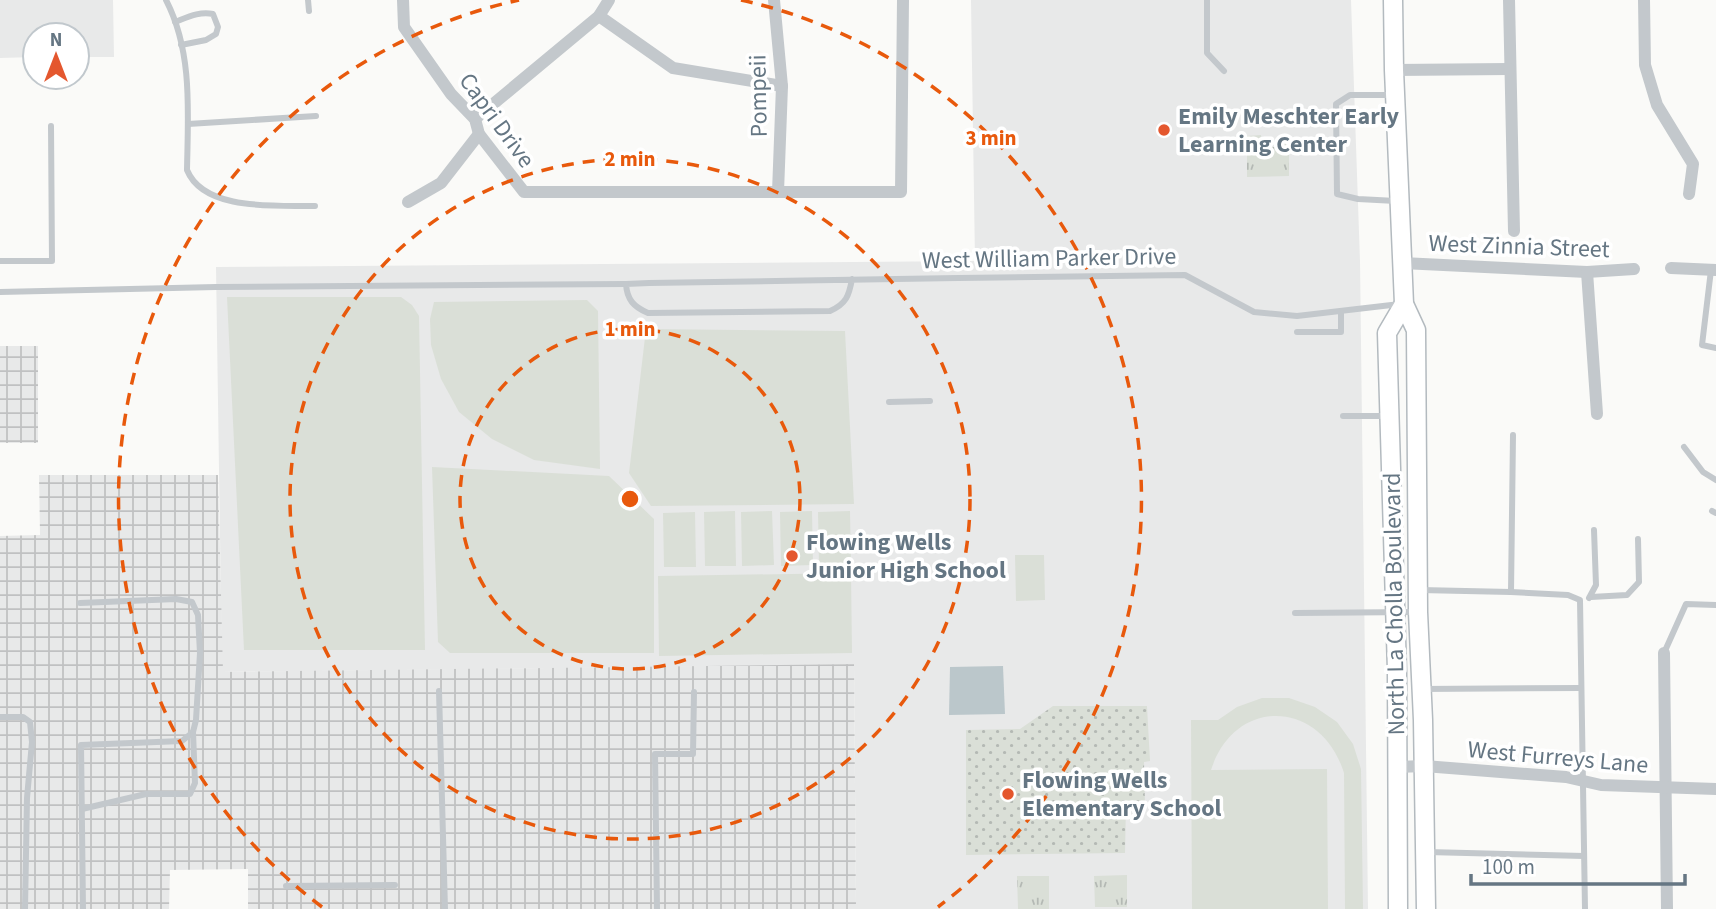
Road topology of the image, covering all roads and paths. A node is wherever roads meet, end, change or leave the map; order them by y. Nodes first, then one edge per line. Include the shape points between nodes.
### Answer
1 (166, 0) edge
2 (308, 0) edge
3 (403, 0) edge
4 (608, 0) edge
5 (774, 0) edge
6 (903, 0) edge
7 (1207, 0) edge
8 (1393, 0) edge
9 (1509, 0) edge
10 (1644, 0) edge
11 (309, 12) dead end
12 (599, 16) junction
13 (175, 22) junction
14 (181, 44) junction
15 (1509, 69) junction
16 (1394, 70) junction
17 (1224, 71) dead end
18 (782, 86) junction
19 (1395, 95) junction
20 (316, 116) dead end
21 (475, 119) junction
22 (188, 124) junction
23 (51, 126) dead end
24 (479, 134) junction
25 (778, 192) junction
26 (1689, 194) dead end
27 (1399, 201) junction
28 (408, 202) dead end
29 (315, 206) dead end
30 (1514, 231) dead end
31 (0, 261) edge
32 (1402, 263) junction
33 (1671, 268) dead end
34 (1634, 269) dead end
35 (1714, 270) edge
36 (1587, 272) junction
37 (852, 279) junction
38 (626, 284) junction
39 (0, 292) edge
40 (1404, 304) junction
41 (1341, 311) junction
42 (1297, 332) dead end
43 (1716, 348) edge
44 (930, 401) dead end
45 (889, 402) dead end
46 (1597, 414) dead end
47 (1343, 416) dead end
48 (1390, 416) junction
49 (1513, 435) dead end
50 (1685, 447) dead end
51 (1716, 480) edge
52 (1594, 530) dead end
53 (1638, 539) dead end
54 (1418, 590) junction
55 (1511, 592) junction
56 (1591, 597) junction
57 (1580, 600) junction
58 (80, 603) dead end
59 (1716, 605) edge
60 (1418, 612) junction
61 (1295, 613) dead end
62 (1396, 613) junction
63 (1664, 653) joint
64 (1581, 688) junction
65 (1422, 689) junction
66 (439, 691) dead end
67 (694, 692) dead end
68 (0, 717) edge
69 (193, 733) junction
70 (1424, 766) junction
71 (1397, 767) junction
72 (1583, 781) junction
73 (1665, 788) junction
74 (1716, 789) edge
75 (82, 809) junction
76 (1425, 852) junction
77 (1584, 856) junction
78 (395, 885) dead end
79 (286, 886) dead end
80 (25, 909) edge
81 (83, 909) edge
82 (445, 909) edge
83 (657, 909) edge
84 (1398, 909) edge
85 (1426, 909) edge
86 (1585, 909) edge
87 (1667, 909) edge

1 - 13 lane
2 - 11 lane
3 - 21 street, Capri Drive via 404,27
4 - 12 street
5 - 18 street, Pompeii
6 - 25 street, Capri Drive via 901,192
7 - 17 lane via 1207,54
8 - 16 street, North La Cholla Boulevard
9 - 15 street
10 - 26 street via 1645,65 1657,105 1693,164
12 - 18 street via 673,68
12 - 21 street
13 - 14 lane
13 - 14 lane via 209,13 218,27 206,40
14 - 22 lane via 188,73
15 - 16 street
15 - 30 street
16 - 19 street, North La Cholla Boulevard
18 - 25 street, Pompeii
19 - 27 street, North La Cholla Boulevard
19 - 27 lane via 1350,95 1336,104 1337,194
20 - 22 lane
21 - 24 street, Capri Drive
22 - 29 lane via 187,170 192,183 212,195 244,204
23 - 31 lane via 52,261
24 - 25 street, Capri Drive via 524,192
24 - 28 street via 441,183
27 - 32 street, North La Cholla Boulevard
32 - 36 street, West Zinnia Street
32 - 40 street, North La Cholla Boulevard
33 - 35 street
34 - 36 street, West Zinnia Street
35 - 43 lane via 1702,345
36 - 46 street
37 - 38 lane, West William Parker Drive
37 - 38 lane via 849,295 830,311 648,313 635,307
37 - 41 lane, West William Parker Drive via 1185,275 1254,312 1297,316
38 - 39 lane, West William Parker Drive
40 - 41 lane, West William Parker Drive
40 - 48 street, North La Cholla Boulevard via 1387,333
40 - 54 street, North La Cholla Boulevard via 1416,330
41 - 42 lane via 1341,332
44 - 45 lane
47 - 48 lane
48 - 62 street, North La Cholla Boulevard
49 - 55 lane
50 - 51 lane via 1703,472
52 - 56 lane
53 - 56 lane via 1639,582 1627,595
54 - 55 lane
54 - 60 street, North La Cholla Boulevard
55 - 57 lane via 1568,595
56 - 57 lane
57 - 64 lane
58 - 69 lane via 191,602 198,615 200,653
59 - 63 lane via 1686,604
60 - 62 lane
60 - 65 street, North La Cholla Boulevard
61 - 62 lane
62 - 71 street, North La Cholla Boulevard
63 - 73 street
64 - 65 lane
64 - 72 lane
65 - 70 street, North La Cholla Boulevard
66 - 82 lane
67 - 83 lane via 693,754 655,754
68 - 80 lane via 23,717 30,722
69 - 75 lane via 195,783 190,794 146,794
69 - 75 lane via 182,741 81,745
70 - 71 street, West Furreys Lane
70 - 72 street, West Furreys Lane
70 - 76 street, North La Cholla Boulevard
71 - 84 street, North La Cholla Boulevard
72 - 73 street, West Furreys Lane
72 - 77 lane
73 - 74 street, West Furreys Lane
73 - 87 street
75 - 81 lane
76 - 77 lane
76 - 85 street, North La Cholla Boulevard
77 - 86 lane
78 - 79 lane

